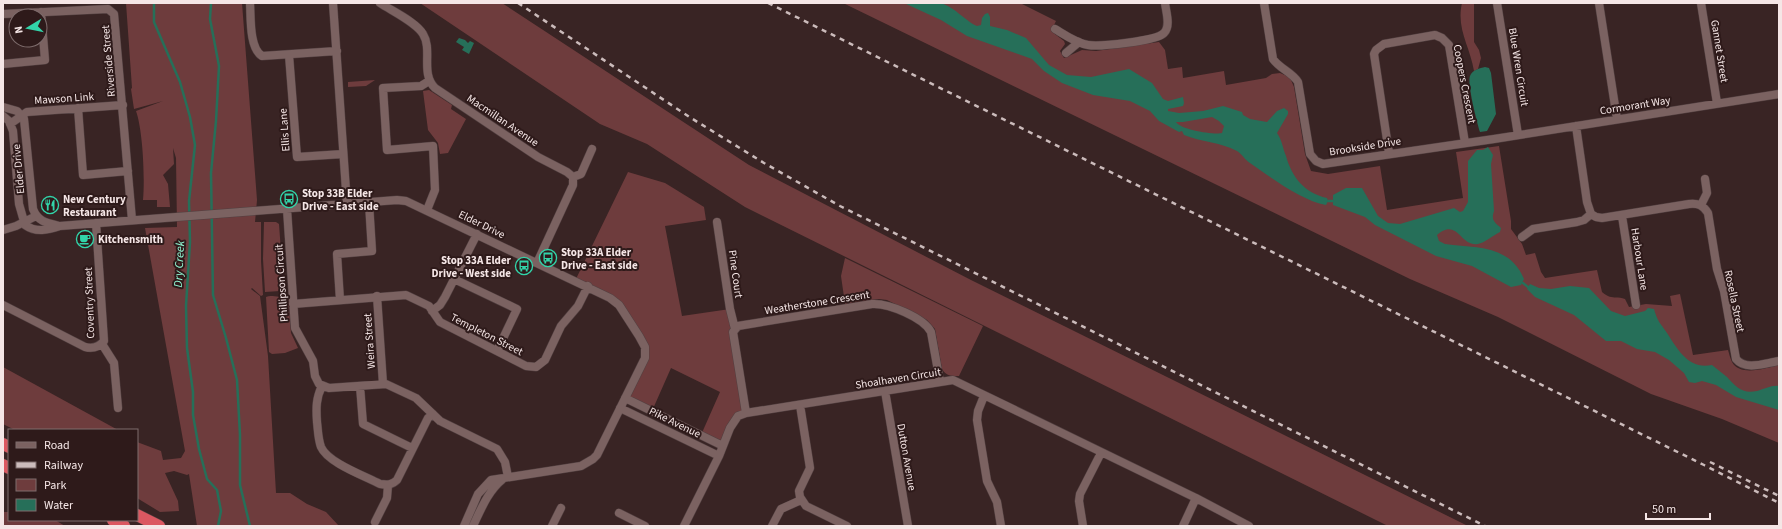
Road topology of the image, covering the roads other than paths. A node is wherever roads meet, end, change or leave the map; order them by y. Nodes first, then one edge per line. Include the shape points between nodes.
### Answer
1 (250, 3) edge
2 (333, 3) edge
3 (380, 3) edge
4 (1165, 3) edge
5 (1264, 3) edge
6 (1497, 3) edge
7 (1599, 3) edge
8 (1701, 3) edge
9 (80, 7) edge
10 (48, 11) edge
11 (1054, 29) dead end
12 (1079, 42) junction
13 (44, 48) edge
14 (337, 51) junction
15 (1066, 53) dead end
16 (289, 55) junction
17 (3, 64) edge
18 (429, 81) junction
19 (1779, 94) edge
20 (1717, 103) junction
21 (123, 105) junction
22 (3, 107) edge
23 (78, 108) junction
24 (21, 115) junction
25 (3, 116) edge
26 (1617, 119) junction
27 (10, 124) junction
28 (1576, 126) junction
29 (1518, 135) junction
30 (1494, 139) joint
31 (1465, 143) junction
32 (592, 149) dead end
33 (1389, 153) junction
34 (343, 154) junction
35 (128, 171) junction
36 (573, 177) junction
37 (1705, 179) dead end
38 (369, 203) junction
39 (347, 205) junction
40 (1701, 205) junction
41 (286, 209) junction
42 (426, 210) junction
43 (1591, 214) junction
44 (36, 216) junction
45 (1622, 216) junction
46 (132, 220) junction
47 (24, 222) junction
48 (717, 222) dead end
49 (96, 223) junction
50 (60, 226) junction
51 (3, 230) edge
52 (477, 234) junction
53 (1522, 237) dead end
54 (537, 263) junction
55 (454, 278) junction
56 (588, 286) junction
57 (377, 296) junction
58 (340, 300) junction
59 (294, 304) junction
60 (1636, 304) dead end
61 (3, 305) edge
62 (432, 311) junction
63 (735, 328) junction
64 (102, 344) junction
65 (497, 351) junction
66 (1779, 361) edge
67 (940, 382) junction
68 (383, 384) junction
69 (322, 386) junction
70 (360, 386) junction
71 (885, 391) junction
72 (984, 396) junction
73 (625, 398) junction
74 (800, 405) junction
75 (118, 408) dead end
76 (620, 408) junction
77 (746, 413) junction
78 (433, 414) junction
79 (723, 446) junction
80 (412, 448) junction
81 (1101, 453) junction
82 (720, 456) junction
83 (506, 478) junction
84 (388, 485) junction
85 (1196, 498) junction
86 (801, 500) junction
87 (561, 508) dead end
88 (619, 513) dead end
89 (138, 516) edge
90 (115, 521) edge
91 (375, 522) dead end
92 (124, 526) edge
93 (159, 526) edge
94 (464, 526) edge
95 (473, 526) edge
96 (552, 526) edge
97 (645, 526) edge
98 (684, 526) edge
99 (772, 526) edge
100 (847, 526) edge
101 (908, 526) edge
102 (1001, 526) edge
103 (1083, 526) edge
104 (1183, 526) edge
105 (1248, 526) edge

1 - 16 street via 253,44 257,52 265,56
2 - 14 street
3 - 18 street via 414,25 424,35
4 - 12 street via 1167,28 1159,37 1099,46
5 - 33 street, Brookside Drive via 1273,59 1278,66 1293,75 1299,86 1312,158 1326,164
6 - 29 street, Blue Wren Circuit
7 - 26 street
8 - 20 street, Gannet Street
9 - 10 street, Riverside Street
9 - 21 street, Riverside Street via 108,9 114,14
11 - 12 street
12 - 15 street
13 - 17 street via 45,60
14 - 16 street
14 - 34 street
16 - 34 street, Ellis Lane via 297,157
18 - 36 street, Macmillan Avenue via 435,88 538,157
18 - 42 street via 421,86 383,88 387,150 433,146 435,190
19 - 20 street, Cormorant Way
20 - 26 street, Cormorant Way
21 - 23 street, Mawson Link
21 - 35 street, Riverside Street
22 - 24 street via 13,109
23 - 24 street, Mawson Link via 27,112
23 - 35 street via 83,175
24 - 27 street, Mawson Link
24 - 44 street, Elder Drive via 26,125 33,209
25 - 27 street
26 - 28 street, Cormorant Way
27 - 47 street, Elder Drive via 19,204
28 - 29 street, Cormorant Way
28 - 43 street
29 - 30 street, Cormorant Way
30 - 31 street, Brookside Drive
31 - 33 street, Brookside Drive
31 - 33 street, Coopers Crescent via 1449,45 1435,35 1384,44 1379,46 1374,54
32 - 36 street via 581,174
34 - 39 street
35 - 46 street, Riverside Street
36 - 54 street via 573,185
37 - 40 street via 1707,193
38 - 39 street, Elder Drive
38 - 42 street, Elder Drive via 406,201
38 - 58 street via 372,252 337,254
39 - 41 street, Elder Drive
40 - 45 street via 1689,204
40 - 66 street, Rosella Street via 1708,213 1736,359 1748,366
41 - 46 street, Elder Drive
41 - 59 street, Phillipson Circuit
42 - 52 street, Elder Drive
43 - 45 street via 1599,218
43 - 53 street via 1577,222 1533,229
44 - 47 street
44 - 50 street, Elder Drive via 43,222
45 - 60 street, Harbour Lane
46 - 49 street, Elder Drive
47 - 50 street, Elder Drive via 34,230
47 - 51 street
48 - 63 street, Pine Court
49 - 50 street, Elder Drive
49 - 64 street, Coventry Street via 104,341
52 - 54 street, Elder Drive
52 - 55 street
54 - 56 street, Elder Drive
55 - 62 street via 440,305
55 - 65 street via 517,309
56 - 65 street, Templeton Street via 580,303 561,326 541,365 526,366
56 - 73 street, Elder Drive via 619,305 645,347 645,358
57 - 58 street, Templeton Street
57 - 62 street, Templeton Street via 406,295 426,304
57 - 68 street, Weira Street
58 - 59 street, Templeton Street
59 - 69 street, Phillipson Circuit via 296,331 313,361 316,380
61 - 64 street, Coventry Street via 85,347
62 - 65 street, Templeton Street via 440,322
63 - 67 street, Weatherstone Crescent via 881,303 928,325 932,332
63 - 77 street via 733,332
64 - 75 street via 114,364
67 - 71 street, Shoalhaven Circuit
67 - 72 street, Shoalhaven Circuit via 953,380
68 - 70 street
68 - 78 street via 416,398
69 - 70 street
69 - 84 street via 316,404 320,441 324,452 334,461 380,484
70 - 80 street via 363,424
71 - 74 street, Shoalhaven Circuit
71 - 101 street, Dutton Avenue
72 - 81 street, Shoalhaven Circuit
72 - 102 street via 977,420 987,482 997,502
73 - 76 street, Elder Drive
73 - 79 street, Pike Avenue
74 - 77 street, Shoalhaven Circuit
74 - 86 street via 810,468 799,491
76 - 82 street, Pike Avenue
76 - 83 street, Elder Drive via 597,454 587,463
77 - 79 street via 738,416
78 - 80 street via 428,418
78 - 83 street via 497,449 506,464
79 - 82 street
80 - 84 street via 397,480
81 - 85 street, Shoalhaven Circuit
81 - 103 street via 1080,494
82 - 98 street
83 - 94 street, Elder Drive via 491,480 483,487
83 - 95 street via 496,484
84 - 91 street via 387,498
85 - 104 street
85 - 105 street, Shoalhaven Circuit
86 - 99 street via 781,509
86 - 100 street via 806,506
87 - 96 street
88 - 97 street
89 - 93 highway
90 - 92 highway

